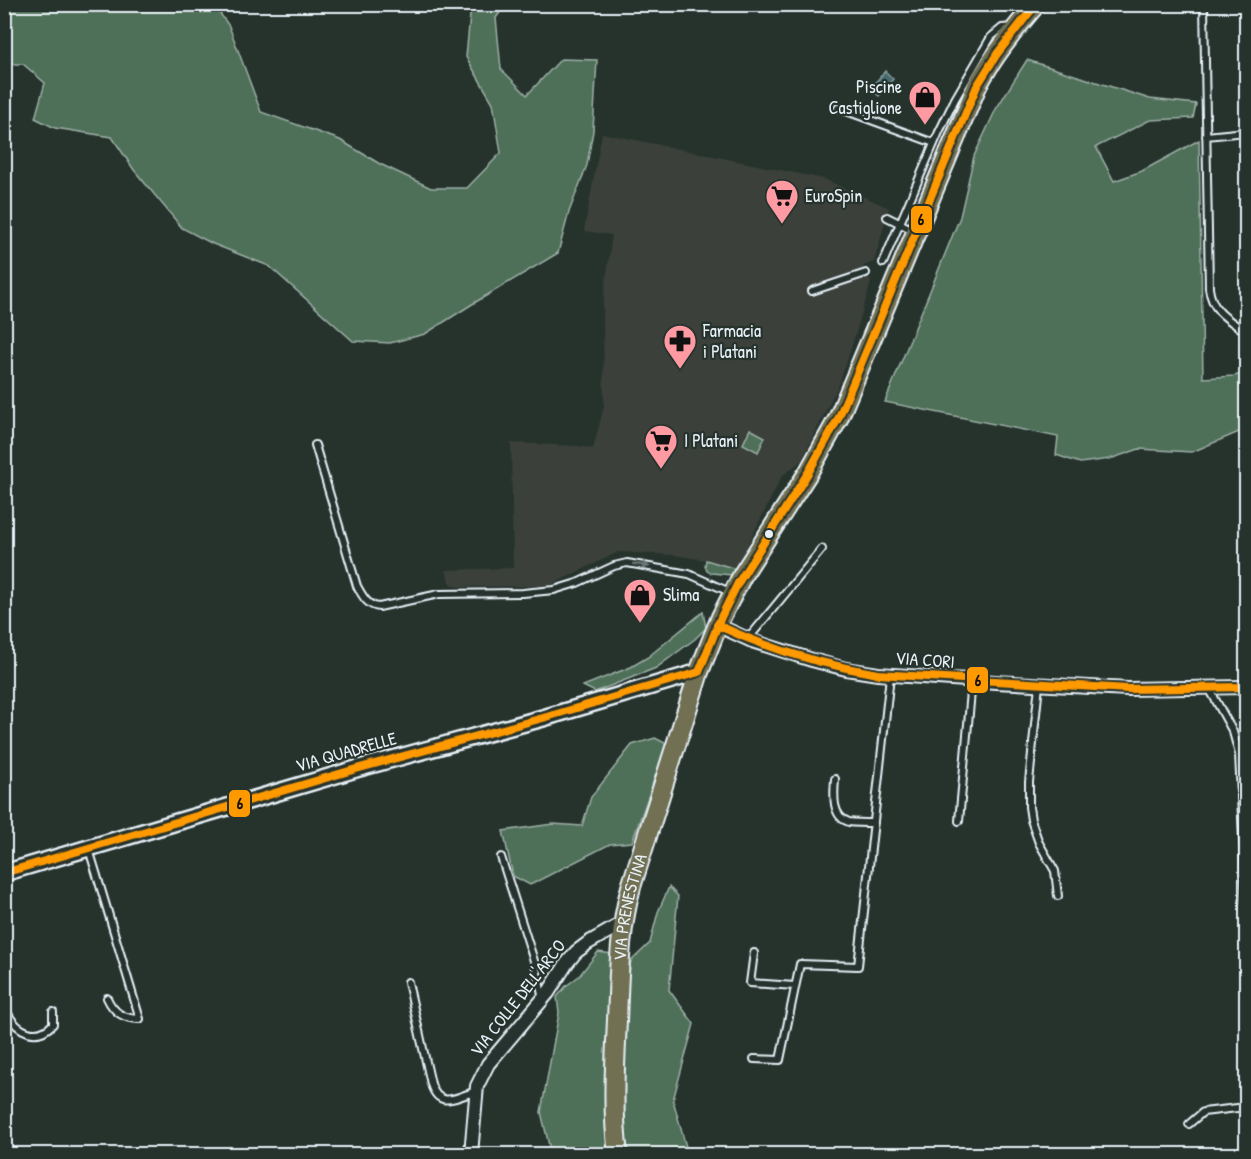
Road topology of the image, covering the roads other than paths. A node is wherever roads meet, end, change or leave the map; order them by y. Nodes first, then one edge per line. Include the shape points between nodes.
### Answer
1 (1036, 4) edge
2 (1204, 4) edge
3 (1017, 27) junction
4 (838, 108) dead end
5 (1246, 132) edge
6 (1206, 136) junction
7 (934, 143) junction
8 (887, 217) dead end
9 (908, 227) junction
10 (883, 262) dead end
11 (866, 273) dead end
12 (812, 291) dead end
13 (1246, 332) edge
14 (315, 445) dead end
15 (822, 549) dead end
16 (733, 593) junction
17 (717, 625) junction
18 (748, 639) junction
19 (699, 672) junction
20 (890, 676) junction
21 (972, 681) junction
22 (1039, 685) junction
23 (1246, 687) edge
24 (1209, 688) junction
25 (835, 779) dead end
26 (959, 821) dead end
27 (874, 823) junction
28 (89, 848) junction
29 (501, 857) dead end
30 (4, 873) edge
31 (1058, 896) dead end
32 (1246, 901) edge
33 (623, 923) junction
34 (753, 953) dead end
35 (408, 982) dead end
36 (795, 986) junction
37 (4, 994) edge
38 (107, 998) dead end
39 (543, 999) junction
40 (53, 1012) dead end
41 (754, 1059) dead end
42 (476, 1091) junction
43 (1246, 1107) edge
44 (1188, 1124) dead end
45 (471, 1155) edge
46 (618, 1155) edge

1 - 3 main road, VIA PRENESTINA
2 - 6 lane
3 - 7 lane via 998,30 988,40
3 - 9 main road, VIA PRENESTINA via 977,86
4 - 7 lane
5 - 6 lane
6 - 13 lane via 1209,295 1218,311
7 - 9 lane
8 - 9 lane
9 - 10 lane
9 - 16 main road, VIA PRENESTINA via 849,394 832,431
11 - 12 lane
14 -> 16 lane via 355,579 370,605 379,607 447,593 554,590 627,564 689,574
15 - 18 lane
16 - 17 main road, VIA PRENESTINA
17 - 18 street, VIA CORI
17 - 19 main road, VIA PRENESTINA
18 - 20 street, VIA CORI via 836,667
19 - 28 street, VIA QUADRELLE
19 - 33 main road, VIA PRENESTINA
20 - 21 street, VIA CORI
20 - 27 lane
21 - 22 street, VIA CORI
21 - 26 lane
22 - 24 street, VIA CORI
22 - 31 lane via 1029,807 1039,843 1055,871
23 - 24 street, VIA CORI
24 - 32 lane via 1237,745
25 - 27 lane via 834,803 839,814 849,822
27 - 36 lane via 858,966 800,964
28 - 30 street, VIA QUADRELLE
28 - 38 lane via 140,1019 123,1016
29 - 39 lane
33 - 39 street, VIA COLLE DELL'ARCO via 576,952
33 - 46 main road, VIA PRENESTINA via 614,1091
34 - 36 lane via 750,983
35 - 42 lane via 434,1093 447,1100
36 - 41 lane via 780,1060
37 - 40 lane via 7,1012 16,1026 30,1033 47,1030 53,1024
39 - 42 street, VIA COLLE DELL'ARCO via 488,1064
42 - 45 street, VIA COLLE DELL'ARCO
43 - 44 lane via 1203,1112

